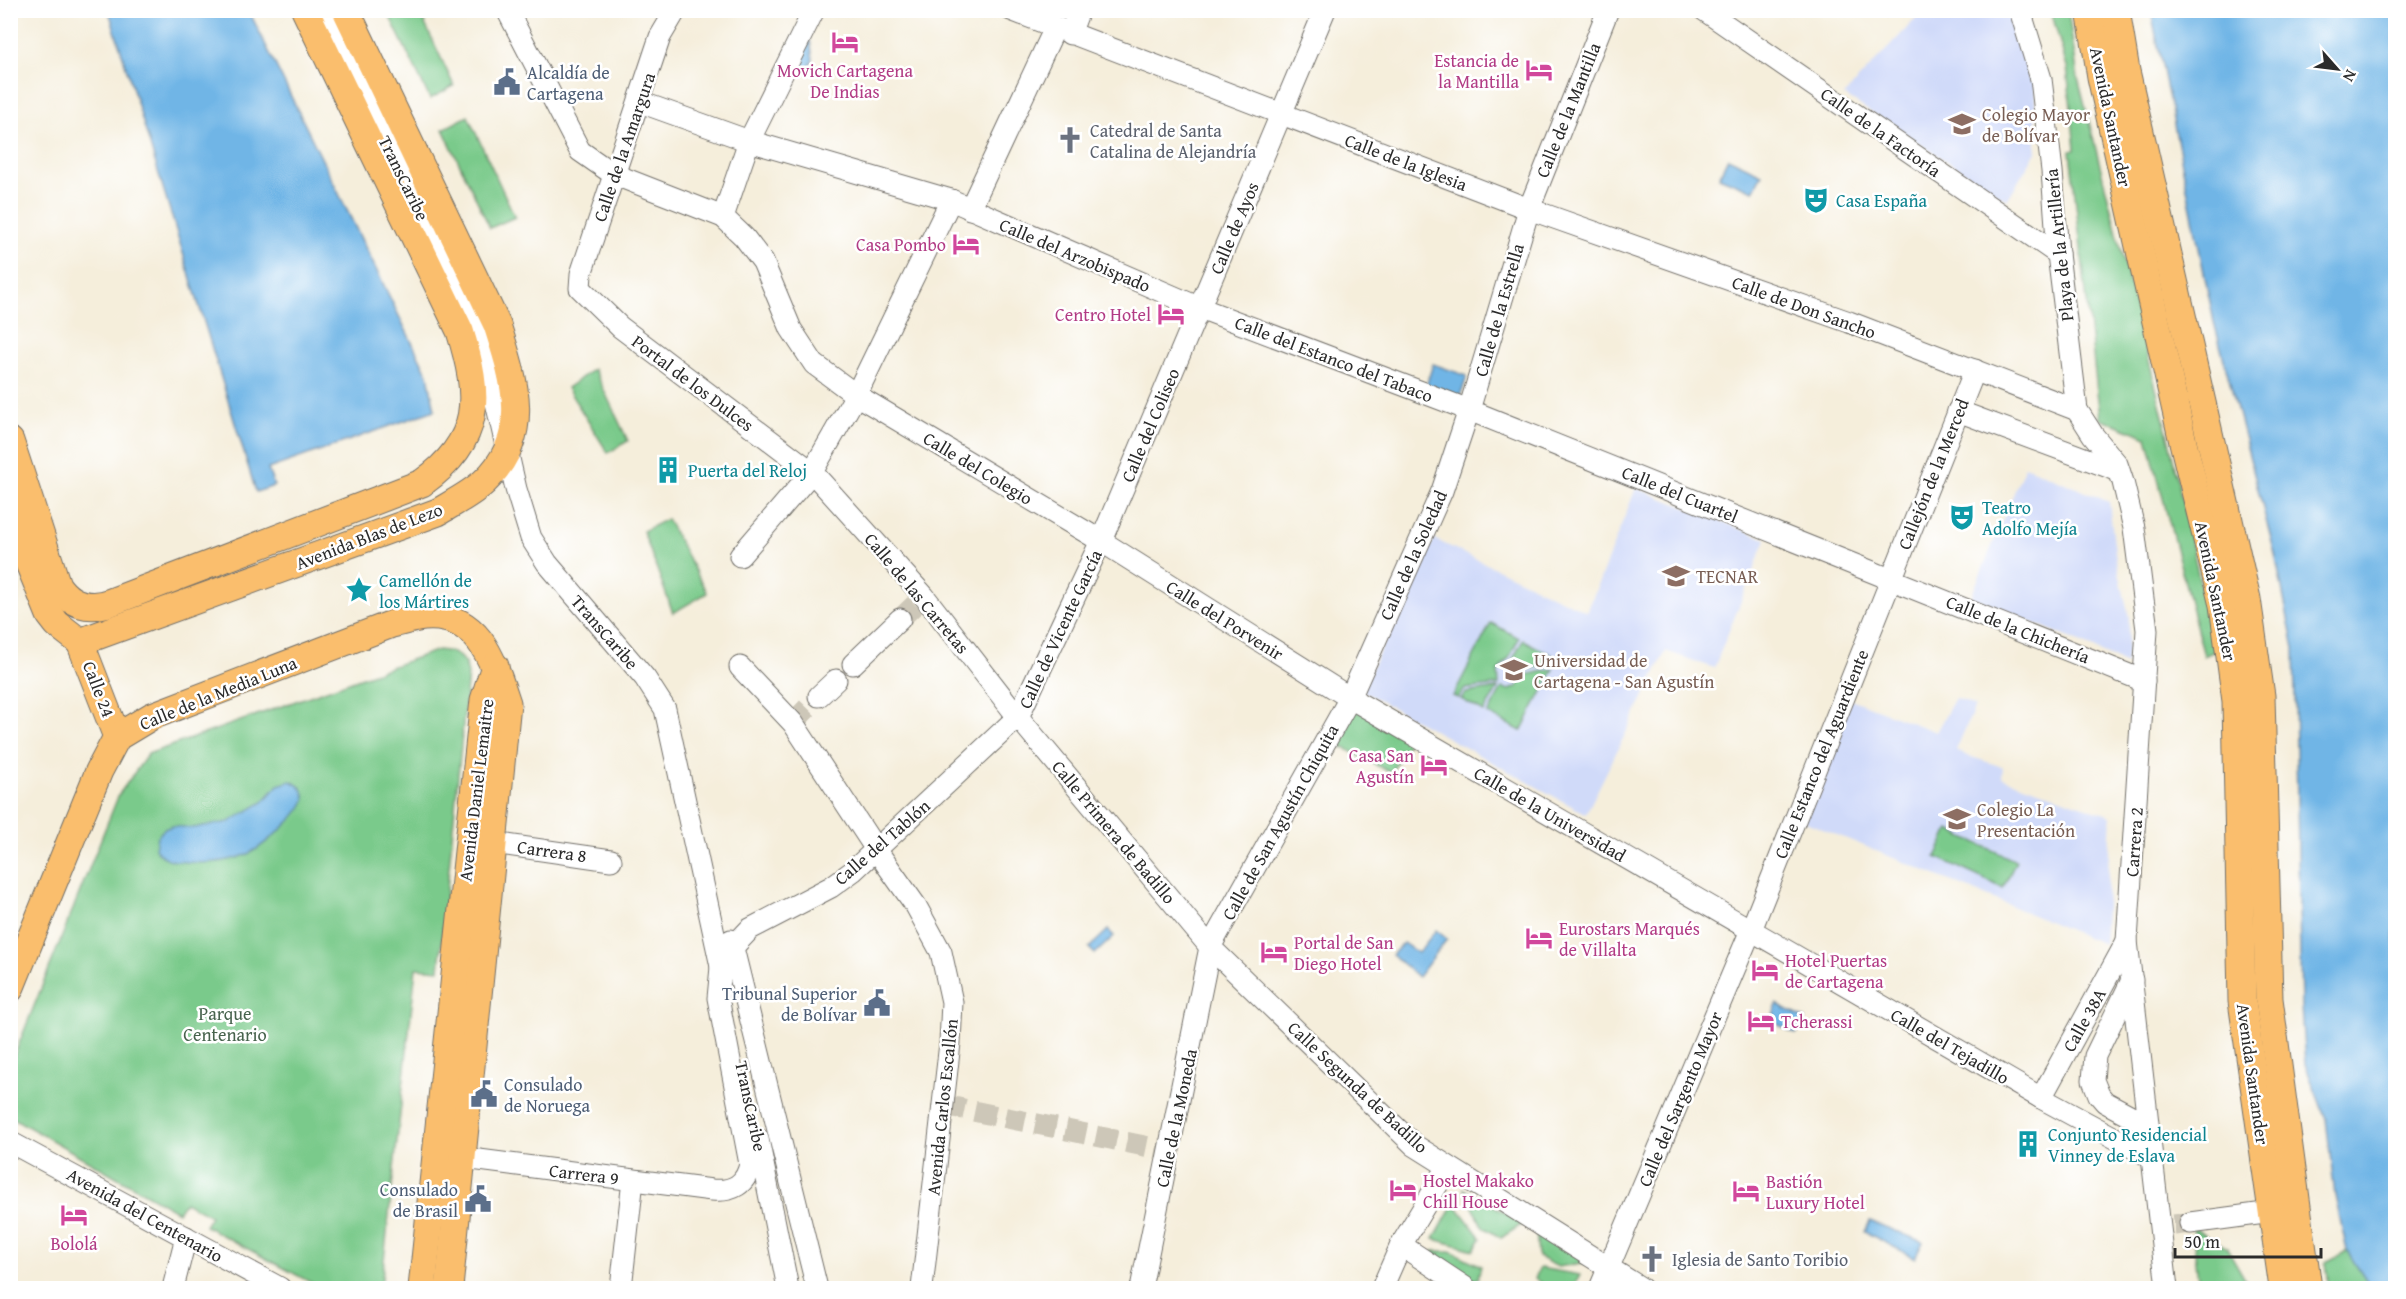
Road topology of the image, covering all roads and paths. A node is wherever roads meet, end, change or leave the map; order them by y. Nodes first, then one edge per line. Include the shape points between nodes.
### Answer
1 (305, 10) edge
2 (323, 10) edge
3 (346, 10) edge
4 (507, 10) edge
5 (676, 10) edge
6 (813, 10) edge
7 (1011, 10) edge
8 (1080, 10) edge
9 (1325, 10) edge
10 (1608, 10) edge
11 (1704, 10) edge
12 (2020, 10) edge
13 (2090, 10) edge
14 (2116, 10) edge
15 (1062, 31) junction
16 (640, 102) junction
17 (1283, 114) junction
18 (749, 141) junction
19 (613, 174) junction
20 (960, 205) junction
21 (1528, 209) junction
22 (723, 217) junction
23 (2058, 254) junction
24 (580, 288) joint
25 (1200, 308) junction
26 (1974, 370) junction
27 (856, 395) junction
28 (1469, 410) junction
29 (2077, 410) junction
30 (1958, 411) junction
31 (516, 425) junction
32 (10, 441) edge
33 (508, 452) junction
34 (2119, 471) junction
35 (812, 472) junction
36 (10, 504) edge
37 (1101, 541) junction
38 (740, 556) dead end
39 (1891, 578) junction
40 (900, 619) tunnel mouth
41 (80, 642) junction
42 (853, 664) dead end
43 (495, 666) junction
44 (740, 667) dead end
45 (836, 680) dead end
46 (2144, 681) junction
47 (819, 696) tunnel mouth
48 (1350, 698) junction
49 (1018, 717) junction
50 (117, 737) junction
51 (493, 843) junction
52 (877, 851) junction
53 (611, 860) dead end
54 (1751, 930) junction
55 (2127, 941) junction
56 (733, 947) junction
57 (1210, 947) junction
58 (721, 967) junction
59 (2132, 980) junction
60 (10, 989) edge
61 (2041, 1098) junction
62 (2148, 1125) junction
63 (10, 1142) edge
64 (448, 1156) junction
65 (2152, 1158) junction
66 (1448, 1167) junction
67 (633, 1180) junction
68 (2284, 1210) junction
69 (2175, 1225) junction
70 (186, 1237) junction
71 (1401, 1245) junction
72 (1609, 1269) junction
73 (173, 1288) edge
74 (280, 1288) edge
75 (422, 1288) edge
76 (449, 1288) edge
77 (621, 1288) edge
78 (788, 1288) edge
79 (818, 1288) edge
80 (922, 1288) edge
81 (1141, 1288) edge
82 (1382, 1288) edge
83 (1467, 1288) edge
84 (1600, 1288) edge
85 (1641, 1288) edge
86 (2167, 1288) edge
87 (2283, 1288) edge
88 (2308, 1288) edge

1 - 32 main road, Avenida Blas de Lezo via 460,331 473,379 474,399 464,438 453,456 422,483 99,606 78,604 57,585
2 - 33 street, TransCaribe via 467,307 488,368
3 - 31 main road, Avenida Blas de Lezo via 497,326 511,373
4 - 19 street via 580,151
5 - 16 street, Calle de la Amargura via 660,37
6 - 18 street
7 - 15 street, Calle de la Iglesia
8 - 15 street
9 - 17 street, Calle de Ayos
10 - 21 street, Calle de la Mantilla
11 - 23 street, Calle de la Factoría
12 - 23 street, Playa de la Artillería via 2041,79
13 - 68 main road, Avenida Santander via 2101,77 2223,605 2236,701 2242,1001
14 - 68 main road, Avenida Santander via 2126,71 2256,654 2261,696 2269,999
15 - 17 street, Calle de la Iglesia
15 - 20 street
16 - 18 street, Calle del Arzobispado
16 - 19 street, Calle de la Amargura
17 - 21 street, Calle de la Iglesia
17 - 25 street, Calle de Ayos
18 - 20 street, Calle del Arzobispado
18 - 22 street
19 - 22 street
19 - 24 street, Calle de la Amargura
20 - 25 street, Calle del Arzobispado
20 - 27 street
21 - 26 street, Calle de Don Sancho
21 - 28 street, Calle de la Estrella
22 - 27 street, Calle del Colegio via 763,262 791,329 814,364
23 - 29 street, Playa de la Artillería
24 - 35 street, Portal de los Dulces via 620,327
25 - 28 street, Calle del Estanco del Tabaco
25 - 37 street, Calle del Coliseo
26 - 29 street, Calle de Don Sancho
26 - 30 street, Callejón de la Merced
27 - 35 street
27 - 37 street, Calle del Colegio
28 - 39 street, Calle del Cuartel
28 - 48 street, Calle de la Soledad via 1442,491
29 - 34 street, Carrera 2
30 - 34 street
30 - 39 street, Callejón de la Merced
31 - 33 main road, Avenida Blas de Lezo
31 - 56 street, TransCaribe via 530,499 556,556 654,671 675,706
33 - 41 main road, Avenida Blas de Lezo via 483,483 438,512
33 - 58 street, TransCaribe via 526,523 537,549 645,678 665,709
34 - 46 street, Carrera 2 via 2134,528 2146,619
35 - 38 street
35 - 49 street, Calle de las Carretas via 924,596
36 - 41 main road via 50,615
37 - 48 street, Calle del Porvenir
37 - 49 street, Calle de Vicente García
39 - 46 street, Calle de la Chichería
39 - 54 street, Calle Estanco del Aguardiente
40 - 42 street
41 - 50 main road, Calle 24
43 - 50 main road, Calle de la Media Luna via 486,647 470,630 450,620 424,617 371,632 152,716
43 - 51 main road, Avenida Daniel Lemaitre via 507,703
43 - 64 main road, Avenida Daniel Lemaitre via 484,700
44 - 52 street, Avenida Carlos Escallón via 793,723
45 - 47 street
46 - 55 street, Carrera 2
48 - 54 street, Calle de la Universidad
48 - 57 street, Calle de San Agustín Chiquita
49 - 52 street, Calle del Tablón
49 - 57 street, Calle Primera de Badillo
50 - 60 main road, Calle de la Media Luna via 99,771
51 - 53 street, Carrera 8
51 - 64 main road, Avenida Daniel Lemaitre
52 - 56 street, Calle del Tablón via 831,887 750,929
52 - 80 street, Avenida Carlos Escallón via 916,906 941,952 952,1002
54 - 61 street, Calle del Tejadillo
54 - 72 street, Calle del Sargento Mayor
55 - 59 street, Carrera 2
55 - 61 street, Calle 38A
56 - 58 street, Calle del Tablón
56 - 79 street, TransCaribe
57 - 66 street, Calle Segunda de Badillo via 1414,1144
57 - 81 street, Calle de la Moneda
58 - 67 street, Carrera 9 via 718,998 750,1164 748,1172 740,1185 732,1189
58 - 78 street, TransCaribe
59 - 62 street, Carrera 2
59 - 62 street via 2095,1056 2093,1080 2105,1102
61 - 65 street, Calle del Tejadillo
62 - 65 street, Carrera 2
63 - 70 street, Avenida del Centenario
64 - 67 street, Carrera 9
64 - 75 main road, Avenida Daniel Lemaitre
64 - 76 main road, Avenida Daniel Lemaitre
65 - 69 street, Carrera 2
66 - 71 street
66 - 72 street, Calle Segunda de Badillo
67 - 77 street
68 - 69 street
68 - 87 main road, Avenida Santander
68 - 88 main road, Avenida Santander
69 - 86 street, Carrera 2
70 - 73 street
70 - 74 street, Avenida del Centenario
71 - 82 street
71 - 83 street
72 - 84 street, Calle del Sargento Mayor
72 - 85 street, Calle Segunda de Badillo

